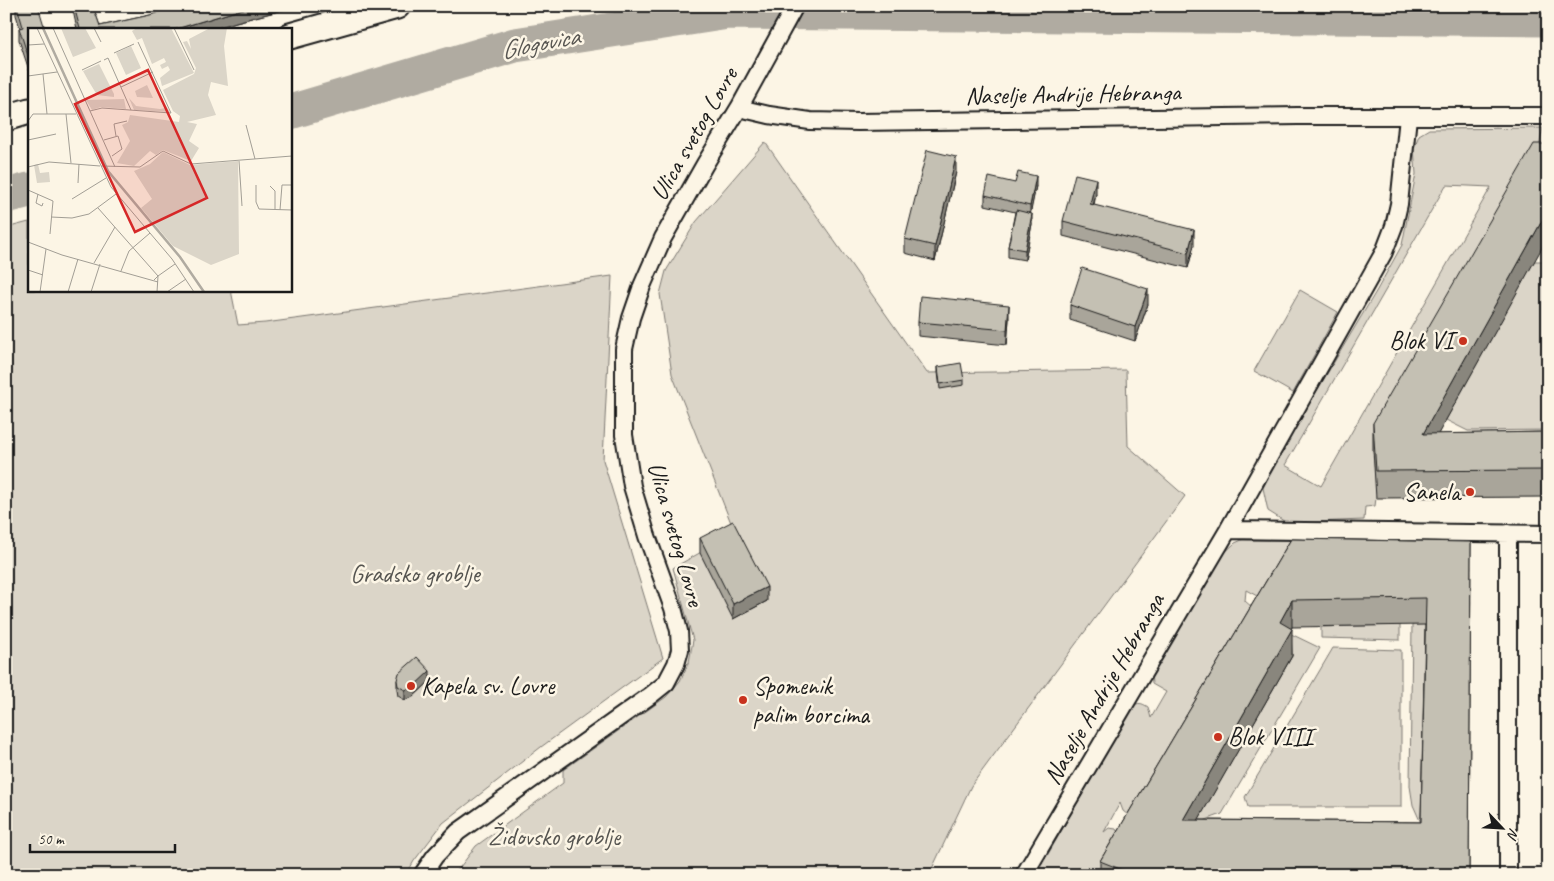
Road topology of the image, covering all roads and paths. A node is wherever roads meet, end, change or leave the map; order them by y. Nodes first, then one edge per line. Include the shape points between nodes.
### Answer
1 (397, 6) edge
2 (795, 6) edge
3 (291, 36) edge
4 (739, 108) junction
5 (28, 111) edge
6 (1548, 116) edge
7 (1408, 117) junction
8 (6, 118) edge
9 (1228, 530) junction
10 (1508, 533) junction
11 (1548, 534) edge
12 (422, 875) edge
13 (1024, 875) edge
14 (1508, 875) edge

1 - 3 main road
2 - 4 street, Ulica svetog Lovre
4 - 7 street, Naselje Andrije Hebranga via 810,120 858,122
4 - 12 street, Ulica svetog Lovre via 663,238 642,286 624,349 624,435 632,486 679,631 680,650 676,664 666,682 651,695 458,832 434,856
5 - 8 main road
6 - 7 street, Naselje Andrije Hebranga
7 - 9 street, Naselje Andrije Hebranga via 1400,204 1384,252
9 - 10 street
9 - 13 street, Naselje Andrije Hebranga
10 - 11 street
10 - 14 street

